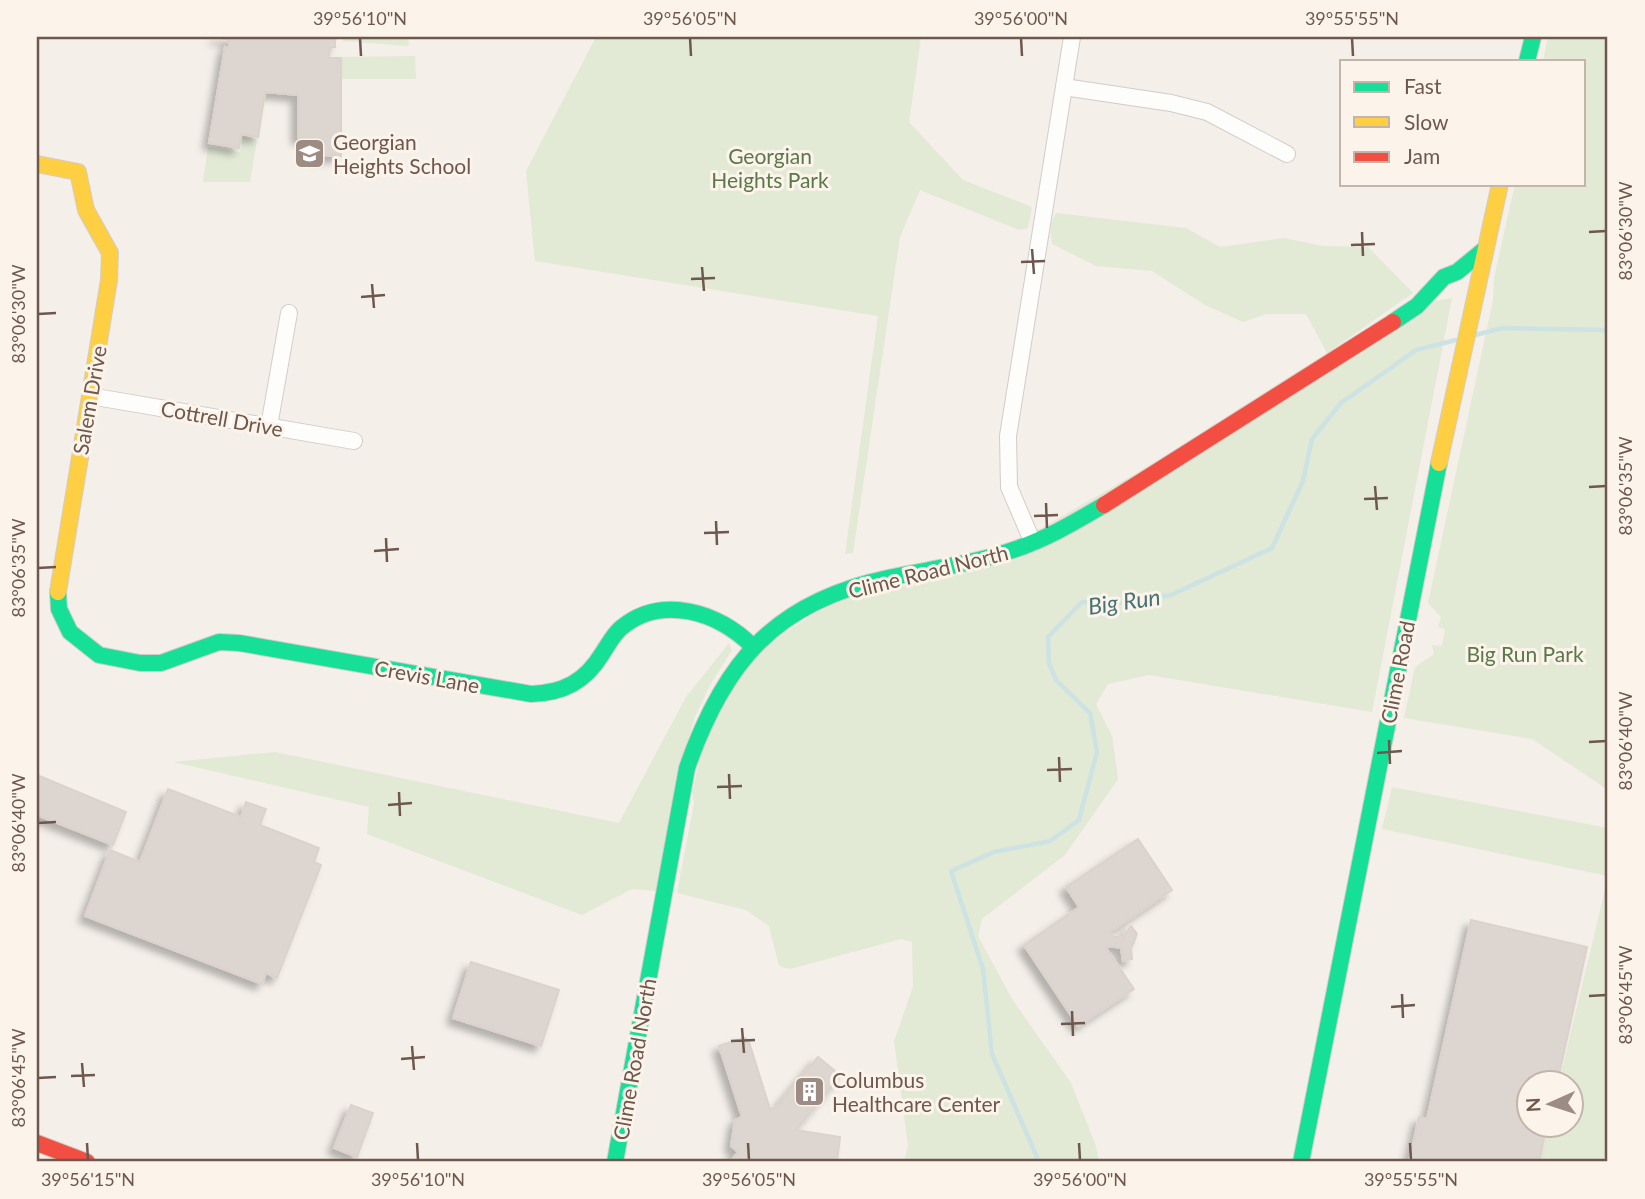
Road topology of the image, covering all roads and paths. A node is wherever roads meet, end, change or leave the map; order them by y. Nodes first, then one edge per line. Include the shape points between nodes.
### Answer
1 (1072, 37) edge
2 (1533, 37) edge
3 (1527, 60) edge
4 (1064, 87) junction
5 (1287, 154) dead end
6 (37, 164) edge
7 (1500, 186) edge
8 (1485, 249) junction
9 (289, 313) dead end
10 (90, 396) junction
11 (269, 426) junction
12 (354, 441) dead end
13 (1033, 543) junction
14 (70, 632) joint
15 (752, 646) junction
16 (37, 1143) edge
17 (87, 1162) edge
18 (615, 1162) edge
19 (1301, 1162) edge

1 - 4 street
2 - 3 street
4 - 5 street via 1207,111
4 - 13 street via 1008,436 1009,488
6 - 10 street, Salem Drive via 78,173 86,210 110,253
7 - 8 street, Clime Road
8 - 13 street, Clime Road North via 1458,272 1444,277 1417,306 1395,321 1077,522
8 - 19 street, Clime Road
9 - 11 street
10 - 11 street, Cottrell Drive
10 - 14 street, Salem Drive via 58,585 60,610
11 - 12 street, Cottrell Drive
13 - 15 street, Clime Road North via 978,562 864,584 817,601
14 - 15 street, Crevis Lane via 99,654 140,663 161,663 219,642 239,643 531,694 548,694 579,683 592,672 618,630 646,612 691,612 715,618
15 - 18 street, Clime Road North via 717,695 687,768
16 - 17 street

